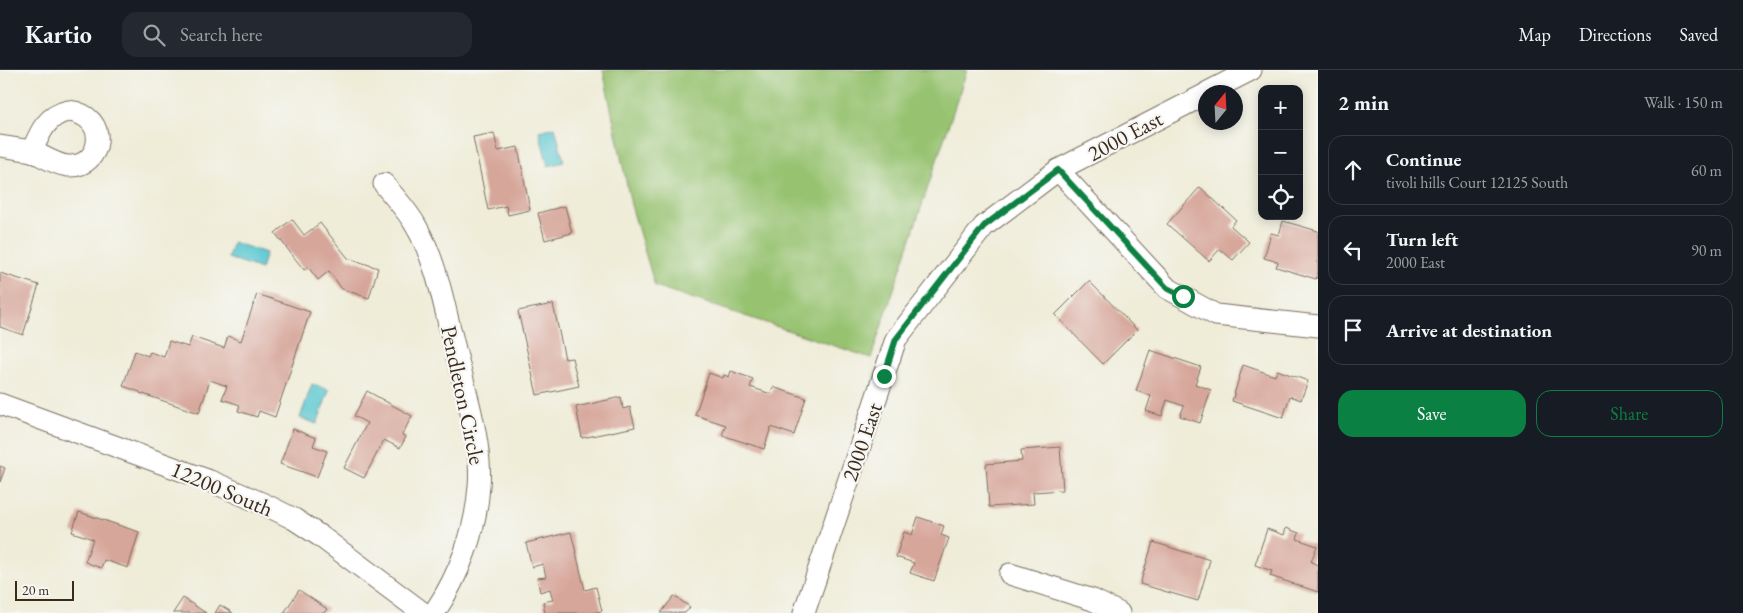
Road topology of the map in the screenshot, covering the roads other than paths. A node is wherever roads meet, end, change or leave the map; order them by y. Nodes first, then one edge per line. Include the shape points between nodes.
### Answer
1 (1251, 70) edge
2 (1222, 85) edge
3 (1198, 98) edge
4 (0, 146) edge
5 (32, 151) dead end
6 (1058, 170) junction
7 (384, 184) dead end
8 (1318, 326) edge
9 (0, 404) edge
10 (1010, 574) dead end
11 (423, 613) edge
12 (434, 613) edge
13 (804, 613) edge
14 (1119, 613) edge

1 - 2 street, 2000 East
3 - 6 street, 2000 East
4 - 5 street
6 - 8 street via 1167,288 1216,315
6 - 13 street, 2000 East via 984,226 896,339
7 - 12 street, Pendleton Circle via 416,226 428,252 478,452 480,484 475,520 448,592
9 - 11 street, 12200 South via 210,481 266,505 320,536
10 - 14 street via 1093,600

